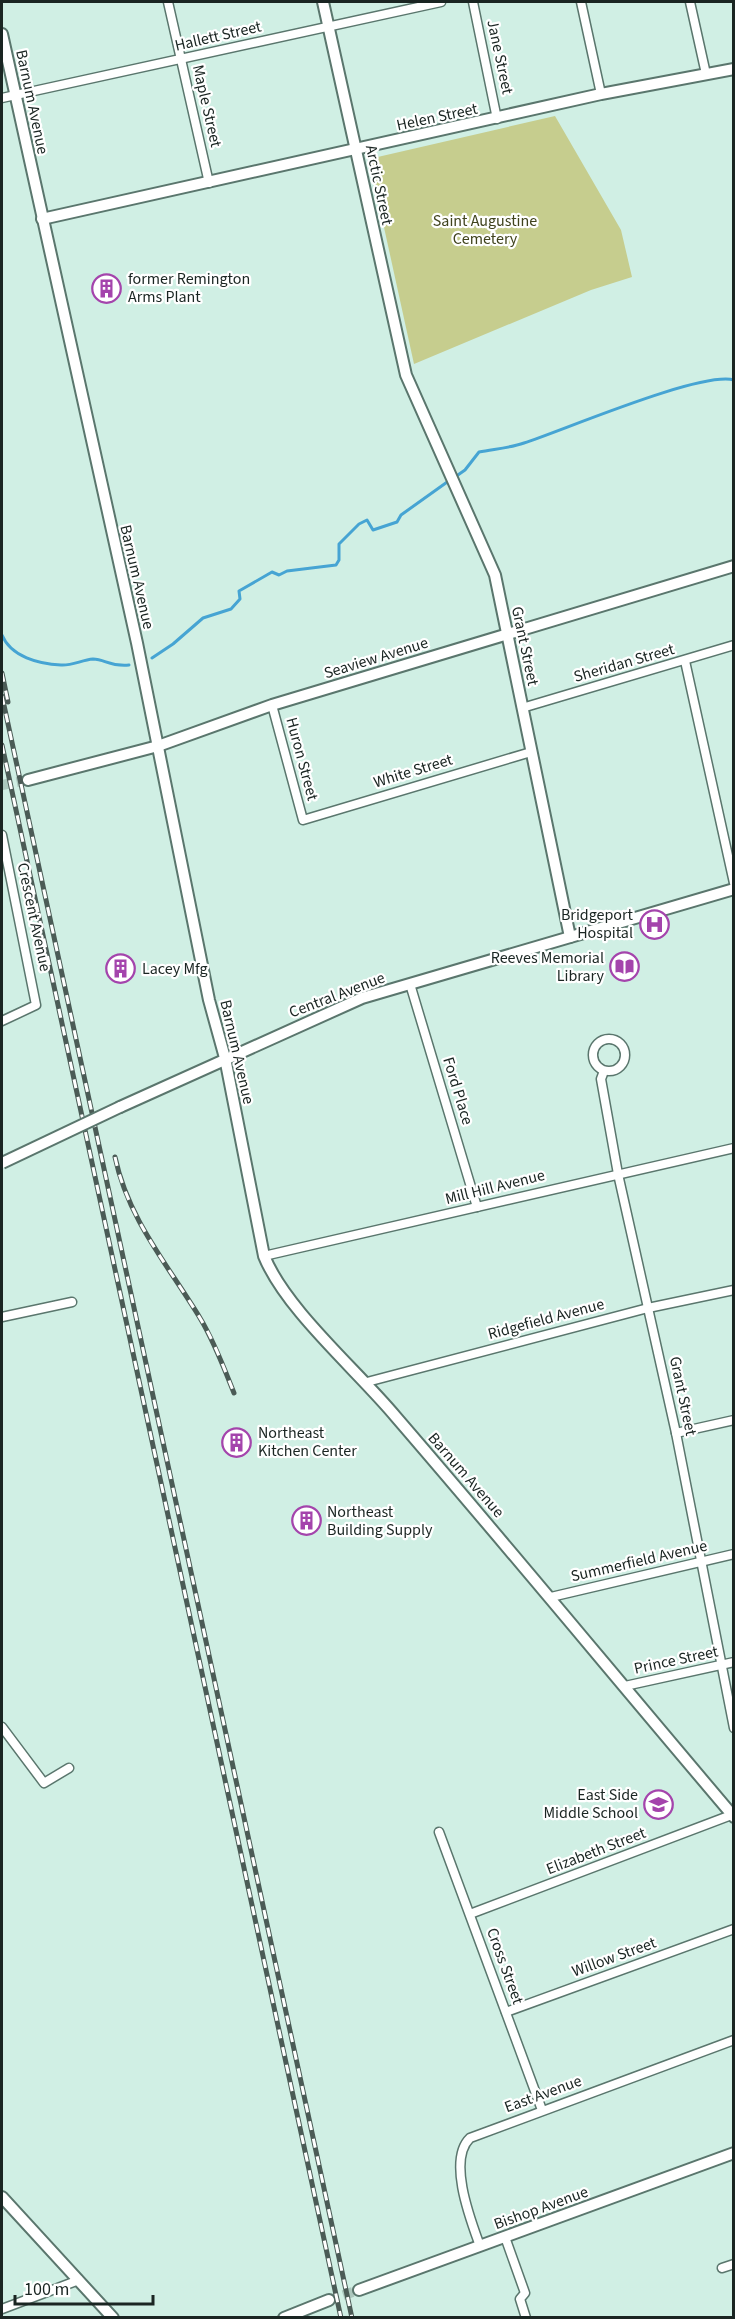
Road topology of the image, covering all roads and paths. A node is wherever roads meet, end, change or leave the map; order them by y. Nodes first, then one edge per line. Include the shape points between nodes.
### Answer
1 (168, 2) edge
2 (323, 2) edge
3 (441, 2) edge
4 (473, 2) edge
5 (581, 2) edge
6 (690, 2) edge
7 (328, 26) junction
8 (2, 34) edge
9 (181, 60) junction
10 (734, 69) edge
11 (705, 74) junction
12 (601, 94) junction
13 (15, 96) junction
14 (2, 98) edge
15 (497, 119) junction
16 (356, 150) junction
17 (209, 183) junction
18 (42, 219) junction
19 (406, 375) joint
20 (734, 566) edge
21 (507, 635) junction
22 (734, 645) edge
23 (685, 661) junction
24 (272, 705) junction
25 (522, 708) junction
26 (158, 746) junction
27 (531, 752) junction
28 (28, 780) tunnel mouth
29 (303, 820) joint
30 (2, 835) edge
31 (734, 883) edge
32 (734, 889) edge
33 (570, 937) junction
34 (410, 984) junction
35 (2, 1021) edge
36 (225, 1058) junction
37 (604, 1071) junction
38 (734, 1148) edge
39 (2, 1163) edge
40 (618, 1174) junction
41 (477, 1207) junction
42 (264, 1256) junction
43 (734, 1290) edge
44 (72, 1302) dead end
45 (648, 1308) junction
46 (2, 1317) edge
47 (367, 1382) junction
48 (734, 1420) edge
49 (676, 1433) junction
50 (734, 1554) edge
51 (699, 1562) junction
52 (551, 1597) junction
53 (734, 1662) edge
54 (720, 1665) junction
55 (625, 1686) junction
56 (2, 1727) edge
57 (734, 1728) edge
58 (69, 1768) dead end
59 (733, 1816) edge
60 (439, 1832) dead end
61 (470, 1914) junction
62 (734, 1929) edge
63 (506, 2012) junction
64 (734, 2040) edge
65 (542, 2110) junction
66 (734, 2153) edge
67 (2, 2197) edge
68 (505, 2237) junction
69 (480, 2246) junction
70 (734, 2264) edge
71 (722, 2268) dead end
72 (80, 2280) junction
73 (358, 2290) tunnel mouth
74 (329, 2300) tunnel mouth
75 (2, 2309) edge
76 (113, 2318) edge
77 (284, 2318) edge
78 (526, 2318) edge

1 - 9 street, Maple Street
2 - 7 main road, Arctic Street
3 - 7 street, Hallett Street
4 - 15 street, Jane Street
5 - 12 street
6 - 11 street
7 - 9 street, Hallett Street
7 - 16 main road, Arctic Street
8 - 13 main road, Barnum Avenue
9 - 13 street, Hallett Street
9 - 17 street, Maple Street
10 - 11 main road, Helen Street
11 - 12 main road, Helen Street
12 - 15 main road, Helen Street
13 - 14 street, Hallett Street
13 - 18 main road, Barnum Avenue
15 - 16 main road, Helen Street
16 - 17 main road, Helen Street
16 - 19 main road, Arctic Street
17 - 18 main road, Helen Street
18 - 26 main road, Barnum Avenue
19 - 21 main road, Grant Street via 495,575
20 - 21 main road, Seaview Avenue
21 - 24 main road, Seaview Avenue
21 - 25 main road, Grant Street
22 - 23 street, Sheridan Street
23 - 25 street, Sheridan Street
23 - 31 street
24 - 26 main road, Seaview Avenue
24 - 29 street, Huron Street
25 - 27 main road, Grant Street
26 - 28 main road, Seaview Avenue
26 - 36 main road, Barnum Avenue via 209,1000
27 - 29 street, White Street
27 - 33 main road, Grant Street
30 - 35 street, Crescent Avenue via 36,1005
32 - 33 main road, Central Avenue
33 - 34 main road, Central Avenue
34 - 36 main road, Central Avenue via 362,998
34 - 41 street, Ford Place
36 - 39 main road, Central Avenue, bridge
36 - 42 main road, Barnum Avenue
37 - 37 street, Grant Street via 620,1068 626,1058 624,1047 615,1039 605,1039 594,1049 593,1060
37 - 40 street, Grant Street via 601,1079
38 - 40 street, Mill Hill Avenue
40 - 41 street, Mill Hill Avenue
40 - 45 street, Grant Street
41 - 42 street, Mill Hill Avenue
42 - 47 main road, Barnum Avenue via 283,1291
43 - 45 street, Ridgefield Avenue
44 - 46 street
45 - 47 street, Ridgefield Avenue
45 - 49 street, Grant Street
47 - 52 main road, Barnum Avenue
48 - 49 street
49 - 51 street, Grant Street
50 - 51 street, Summerfield Avenue
51 - 52 street, Summerfield Avenue
51 - 54 street, Grant Street
52 - 55 main road, Barnum Avenue
53 - 54 street, Prince Street
54 - 55 street, Prince Street
54 - 57 street, Grant Street
55 - 59 main road, Barnum Avenue
56 - 58 street via 44,1783
59 - 61 street, Elizabeth Street
60 - 61 street, Cross Street
61 - 63 street, Cross Street
62 - 63 street, Willow Street
63 - 65 street, Cross Street
64 - 65 street, East Avenue
65 - 69 street, East Avenue via 476,2134 465,2142 462,2196
66 - 68 main road, Bishop Avenue
67 - 72 main road
68 - 69 main road, Bishop Avenue
68 - 78 street via 525,2293 520,2299
69 - 73 main road, Bishop Avenue
70 - 71 street
72 - 75 street
72 - 76 main road
74 - 77 main road

